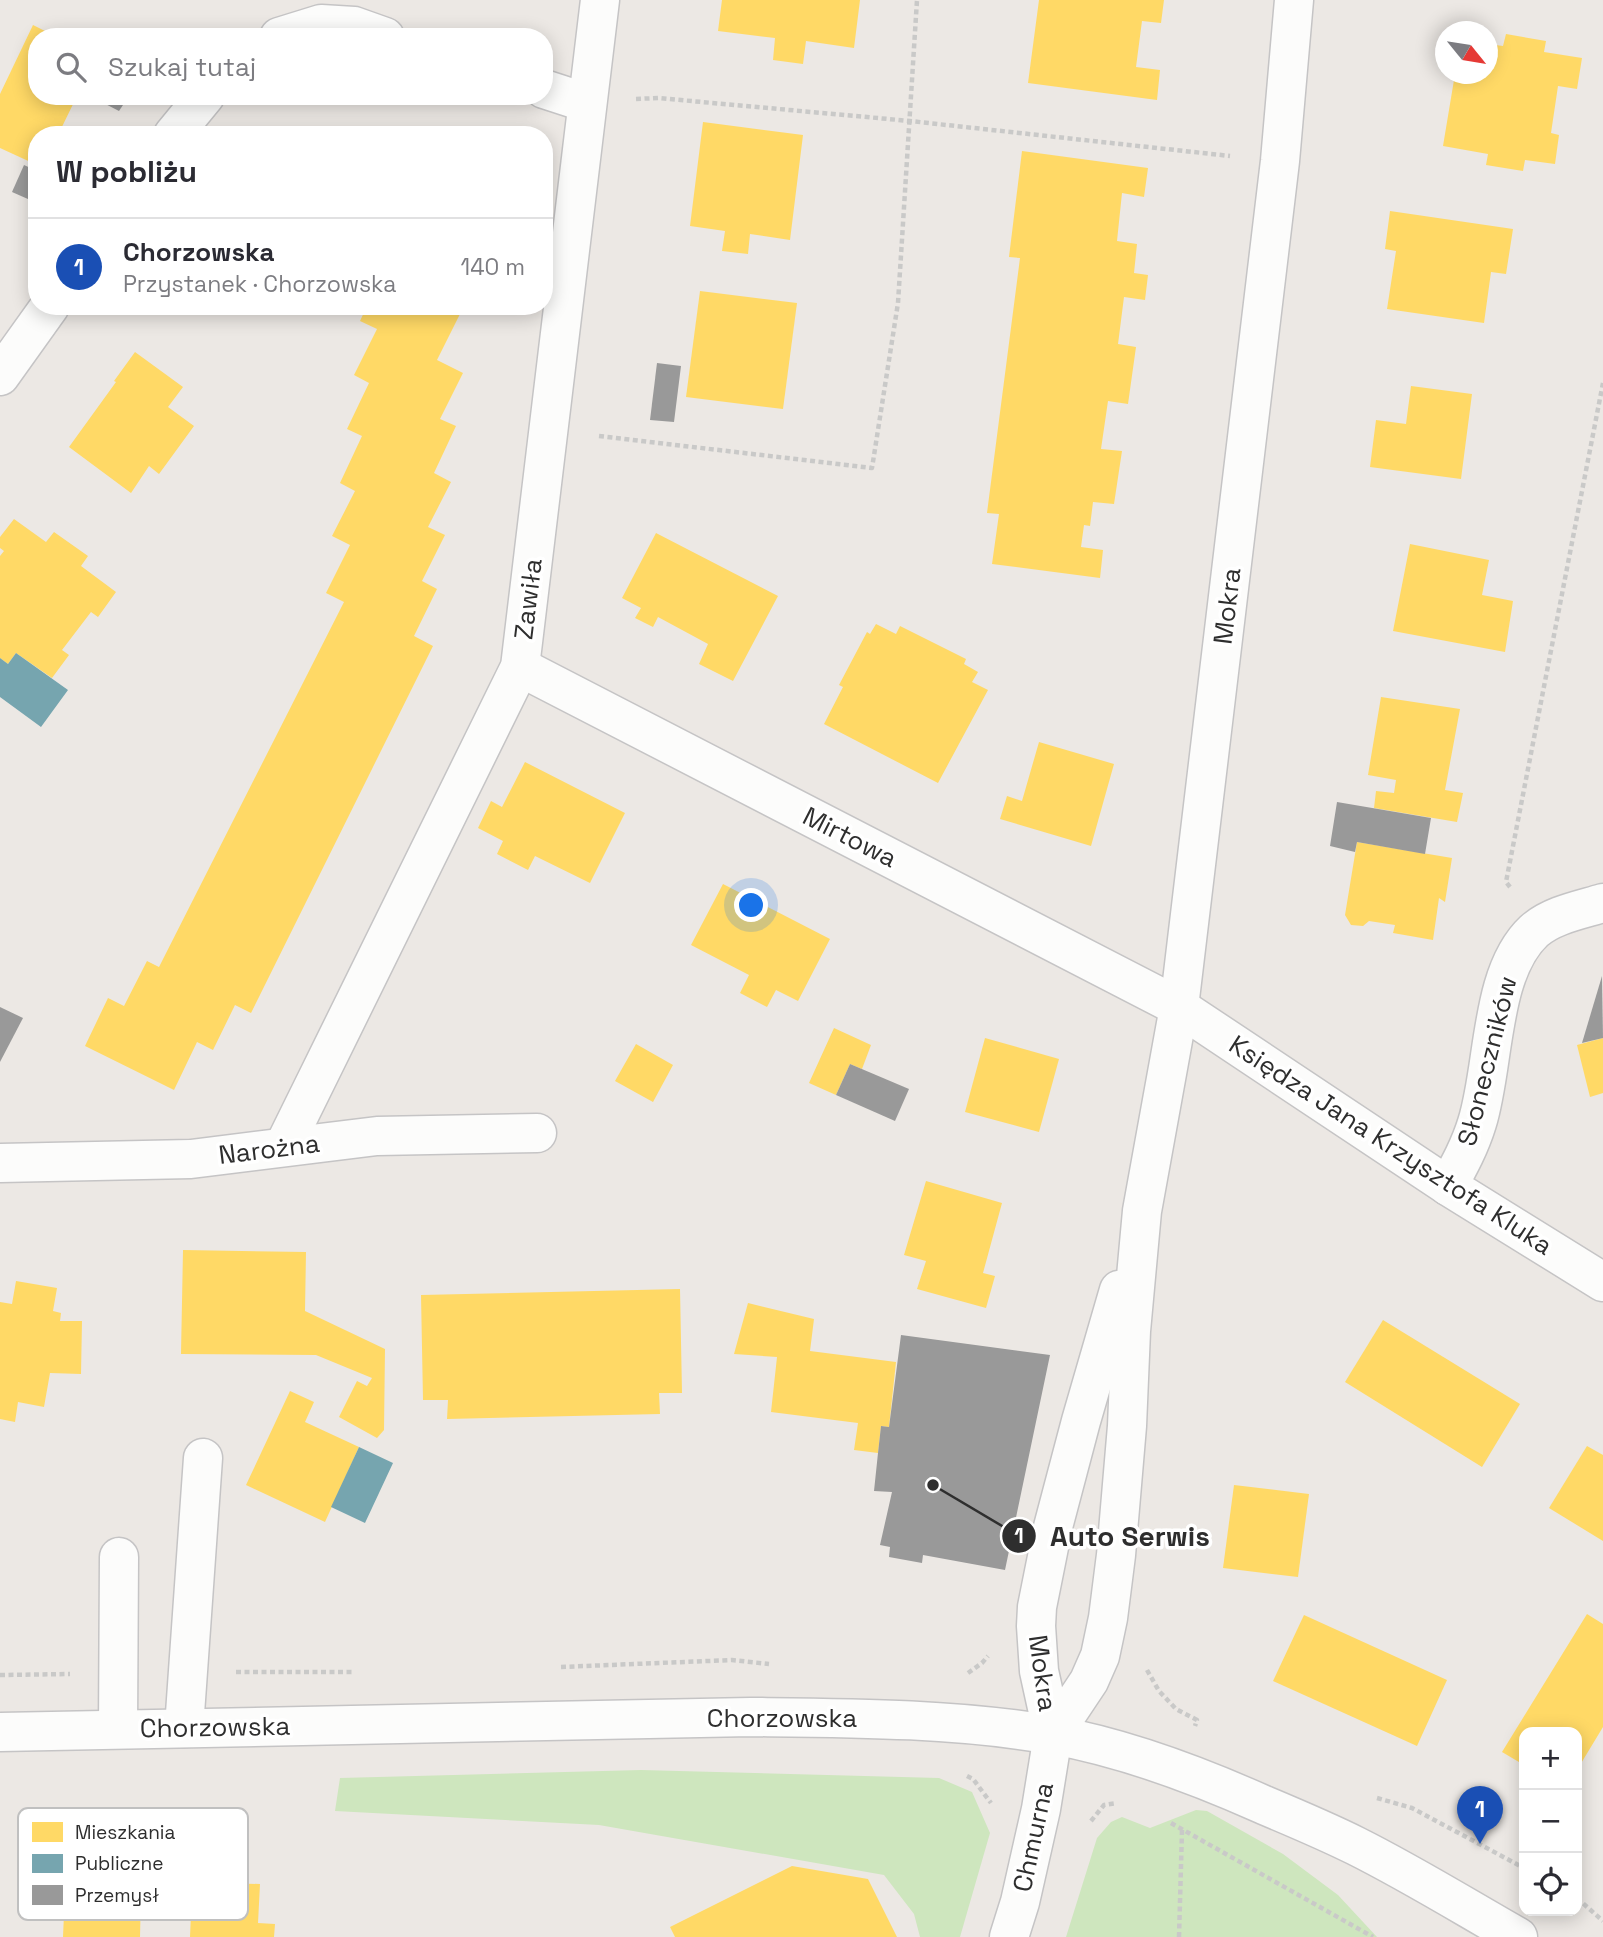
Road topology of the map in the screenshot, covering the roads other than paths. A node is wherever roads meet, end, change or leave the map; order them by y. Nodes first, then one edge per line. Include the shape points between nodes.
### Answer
1 (600, 0) edge
2 (1294, 0) edge
3 (308, 28) edge
4 (360, 28) edge
5 (553, 92) edge
6 (587, 103) junction
7 (198, 105) edge
8 (180, 126) edge
9 (44, 315) edge
10 (0, 376) edge
11 (520, 667) junction
12 (1603, 903) edge
13 (1179, 1007) junction
14 (537, 1133) dead end
15 (284, 1146) junction
16 (0, 1163) edge
17 (1448, 1186) junction
18 (1142, 1210) junction
19 (1603, 1282) edge
20 (203, 1458) dead end
21 (120, 1557) dead end
22 (184, 1728) junction
23 (118, 1729) junction
24 (0, 1732) edge
25 (1053, 1735) junction
26 (1009, 1937) edge
27 (1518, 1937) edge

1 - 6 street, Zawiła
2 - 13 street, Mokra
3 - 4 street via 321,24
5 - 6 street
6 - 11 street, Zawiła
7 - 8 street
9 - 10 street
11 - 13 street, Mirtowa
11 - 15 street, Zawiła
12 - 17 street, Słoneczników via 1562,915 1536,930 1508,969 1478,1121
13 - 17 street, Księdza Jana Krzysztofa Kluka
13 - 18 street, Mokra
14 - 15 street, Narożna via 377,1136
15 - 16 street, Narożna via 191,1159
17 - 19 street, Księdza Jana Krzysztofa Kluka
18 - 25 street, Mokra via 1108,1618 1100,1656
18 - 25 street, Mokra via 1056,1514 1037,1606 1039,1671
20 - 22 street
21 - 23 street
22 - 23 street, Chorzowska
22 - 25 street, Chorzowska via 842,1718 920,1720
23 - 24 street, Chorzowska
25 - 26 street, Chmurna via 1041,1809
25 - 27 street, Chorzowska via 1116,1749 1231,1790 1356,1846

